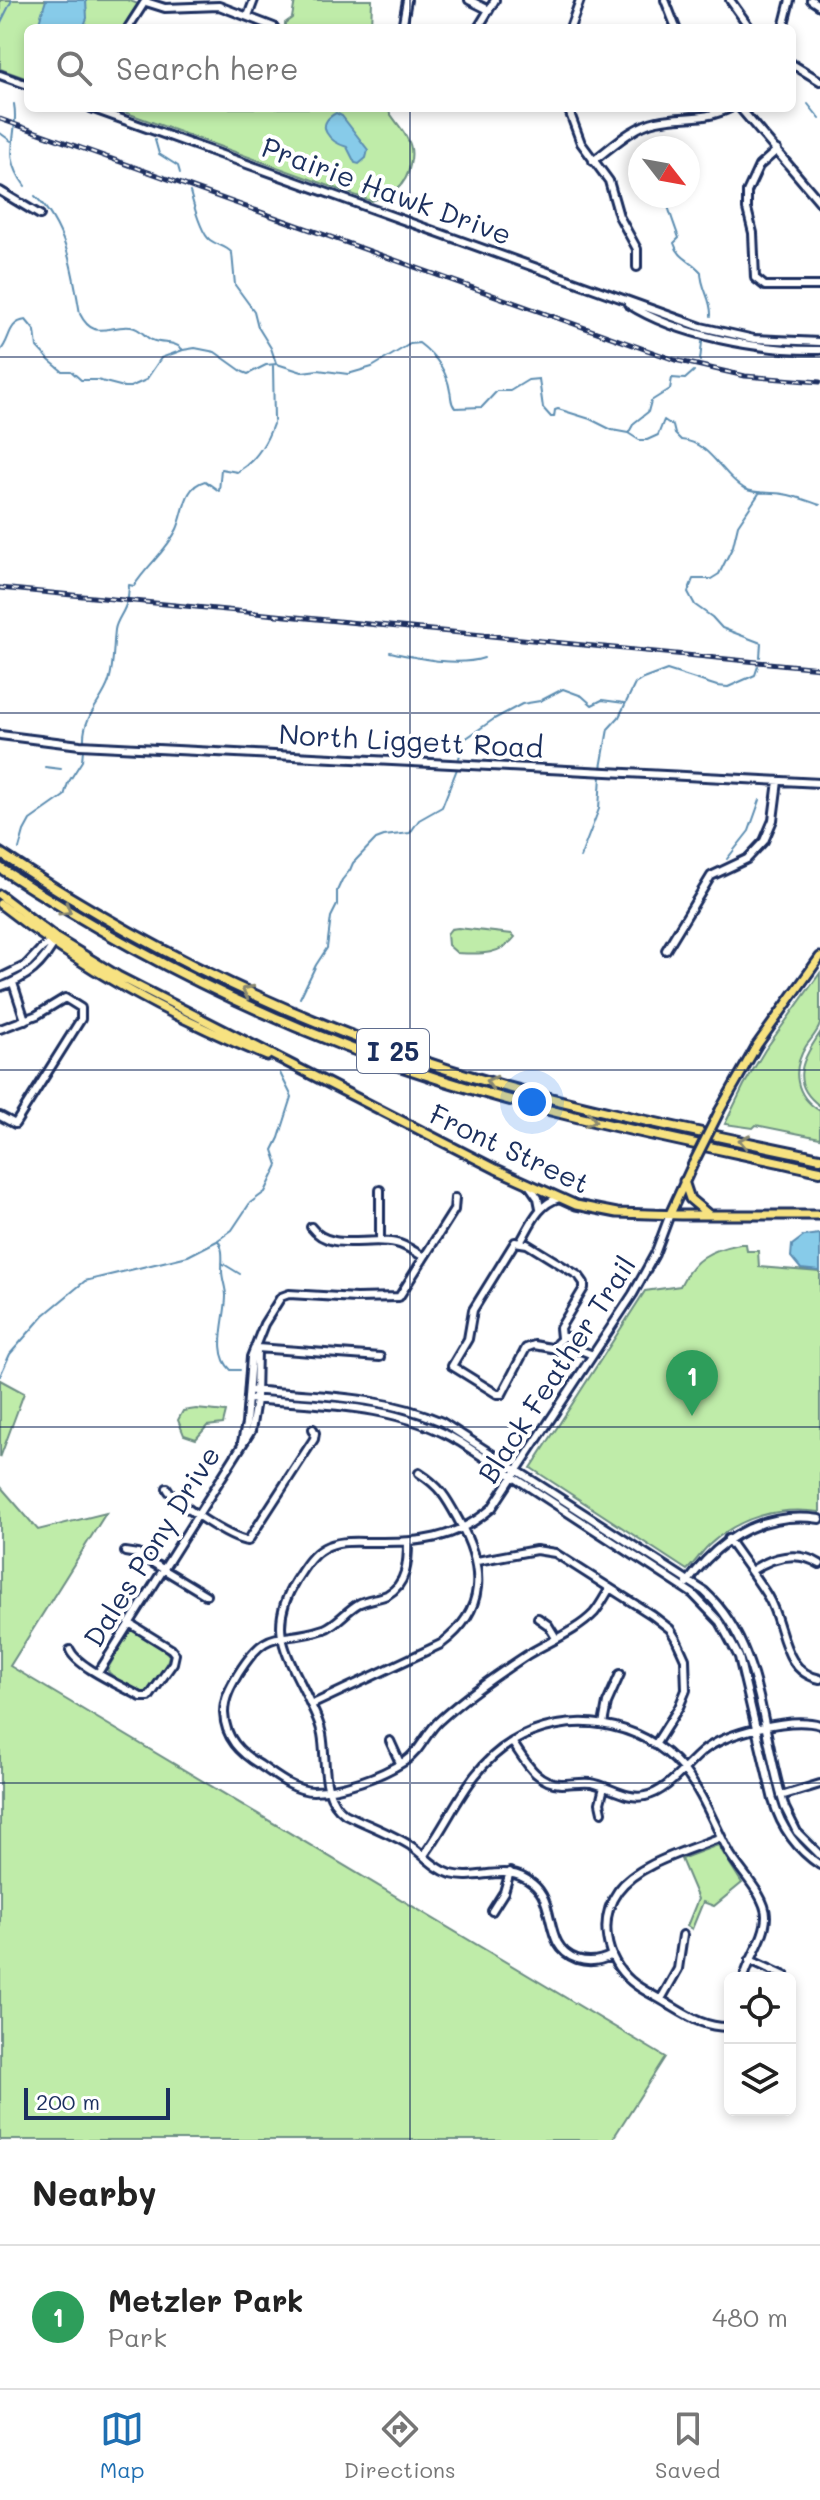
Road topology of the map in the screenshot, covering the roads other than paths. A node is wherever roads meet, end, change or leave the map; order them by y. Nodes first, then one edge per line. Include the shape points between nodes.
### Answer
1 (254, 0) edge
2 (407, 0) edge
3 (469, 0) edge
4 (495, 0) edge
5 (580, 0) edge
6 (665, 0) edge
7 (730, 0) edge
8 (790, 0) edge
9 (811, 0) edge
10 (146, 1) edge
11 (820, 6) edge
12 (489, 10) junction
13 (248, 16) junction
14 (131, 24) edge
15 (267, 24) edge
16 (403, 24) edge
17 (480, 24) edge
18 (571, 24) edge
19 (674, 24) edge
20 (747, 24) edge
21 (784, 24) edge
22 (796, 66) edge
23 (0, 75) edge
24 (820, 81) edge
25 (24, 84) edge
26 (102, 112) edge
27 (569, 112) edge
28 (717, 112) edge
29 (744, 112) edge
30 (777, 150) junction
31 (593, 161) junction
32 (0, 191) edge
33 (820, 202) edge
34 (40, 215) dead end
35 (637, 267) dead end
36 (820, 286) edge
37 (622, 300) junction
38 (820, 342) edge
39 (820, 350) edge
40 (0, 735) edge
41 (778, 781) junction
42 (820, 783) edge
43 (0, 853) edge
44 (0, 868) edge
45 (0, 895) edge
46 (0, 904) edge
47 (53, 942) junction
48 (666, 950) dead end
49 (820, 957) edge
50 (0, 978) edge
51 (13, 983) junction
52 (0, 987) edge
53 (25, 1020) junction
54 (0, 1029) edge
55 (0, 1116) edge
56 (820, 1158) edge
57 (820, 1171) edge
58 (684, 1181) junction
59 (529, 1185) junction
60 (380, 1190) dead end
61 (455, 1198) dead end
62 (559, 1198) junction
63 (540, 1208) junction
64 (670, 1214) junction
65 (710, 1215) junction
66 (820, 1215) edge
67 (311, 1227) dead end
68 (380, 1241) junction
69 (521, 1241) junction
70 (424, 1257) junction
71 (561, 1338) junction
72 (257, 1348) junction
73 (575, 1348) junction
74 (557, 1349) junction
75 (593, 1355) junction
76 (380, 1357) dead end
77 (252, 1391) junction
78 (252, 1400) junction
79 (313, 1429) dead end
80 (519, 1469) junction
81 (419, 1473) dead end
82 (514, 1477) junction
83 (167, 1488) dead end
84 (197, 1513) junction
85 (820, 1519) edge
86 (462, 1527) junction
87 (728, 1539) junction
88 (408, 1542) junction
89 (125, 1552) dead end
90 (477, 1561) junction
91 (820, 1564) edge
92 (162, 1568) junction
93 (751, 1571) junction
94 (689, 1580) junction
95 (684, 1587) junction
96 (610, 1588) junction
97 (206, 1595) dead end
98 (538, 1618) dead end
99 (129, 1623) junction
100 (281, 1636) junction
101 (556, 1638) junction
102 (70, 1650) dead end
103 (98, 1673) junction
104 (620, 1674) dead end
105 (820, 1679) edge
106 (311, 1705) junction
107 (603, 1724) junction
108 (820, 1725) edge
109 (765, 1728) junction
110 (757, 1730) junction
111 (390, 1741) dead end
112 (512, 1742) junction
113 (655, 1745) junction
114 (400, 1763) junction
115 (683, 1769) junction
116 (820, 1784) edge
117 (604, 1787) junction
118 (328, 1788) junction
119 (781, 1796) junction
120 (602, 1812) dead end
121 (777, 1813) junction
122 (792, 1823) junction
123 (721, 1837) junction
124 (424, 1855) junction
125 (820, 1855) edge
126 (820, 1865) edge
127 (510, 1872) junction
128 (492, 1911) dead end
129 (683, 1935) dead end
130 (612, 1955) junction
131 (750, 1960) junction
132 (746, 1972) edge
133 (776, 1972) edge
134 (661, 1999) junction
135 (724, 2027) edge

1 - 13 street
2 - 16 street
3 - 12 street
4 - 12 street
5 - 18 street
6 - 19 street
7 - 20 street
8 - 21 street
9 - 11 street
10 - 13 street via 165,8 219,6
10 - 14 street
12 - 17 street
13 - 15 street
22 - 24 street
23 - 25 street
26 - 37 street, Prairie Hawk Drive
27 - 31 street
28 - 31 street via 652,122
29 - 30 street
30 - 33 street
30 - 36 street via 759,166 747,192 755,278 765,286
31 - 35 street via 609,181 619,216 634,241
32 - 34 street
37 - 38 street, Prairie Hawk Drive via 723,333
37 - 39 street, Prairie Hawk Drive via 714,337
40 - 41 street, North Liggett Road via 80,745
41 - 42 street, North Liggett Road
41 - 48 street via 764,841 743,862 711,876
56 -> 43 highway, I 25 via 540,1095 367,1041 188,963
44 -> 57 highway, I 25 via 181,974 359,1051 526,1104
45 - 47 main road, Front Street
46 - 47 main road, Front Street
47 - 50 street via 25,966
47 - 51 street via 33,971
47 - 59 main road, Front Street via 129,990
49 - 58 main road, bridge via 757,1045
51 - 52 street
51 - 53 street
53 - 54 street
53 - 55 street via 65,998 82,1012 15,1124
58 - 64 main road
58 - 65 main road via 690,1199
59 - 62 main road, Front Street
59 - 63 street
60 - 68 street
61 - 70 street via 455,1208
62 - 63 street
62 - 64 main road, Front Street via 600,1211
63 - 69 street
64 - 65 main road, Front Street
64 - 75 street, Black Feather Trail via 651,1262
65 - 66 main road, Front Street
67 - 68 street via 325,1240
68 - 70 street via 403,1245
69 - 71 street via 584,1283 560,1328
69 - 74 street via 513,1244 475,1305 468,1339 452,1366 502,1394 526,1348
70 - 72 street via 396,1298 284,1295 264,1324
71 - 73 street via 570,1337
71 - 74 street
72 - 76 street
72 - 77 street, Dales Pony Drive
73 - 74 street via 568,1355
73 - 75 street
75 - 80 street, Black Feather Trail
77 - 78 street, Dales Pony Drive
77 - 80 street via 409,1408 454,1428
78 - 82 street via 407,1417 449,1435
78 - 84 street, Dales Pony Drive via 252,1428
79 - 84 street via 314,1439 250,1540 240,1540
80 - 82 street, Black Feather Trail
80 - 94 street
81 - 86 street via 442,1491
82 - 86 street, Black Feather Trail via 492,1508
82 - 95 street
83 - 84 street
84 - 92 street, Dales Pony Drive
85 - 87 street via 772,1520
86 - 88 street, Black Feather Trail
86 - 90 street
87 - 93 street
87 - 94 street
88 - 100 street via 407,1569 394,1590 360,1602 323,1629
88 - 100 street, Black Feather Trail via 338,1542 315,1554 285,1602
89 - 92 street
90 - 96 street via 548,1551
90 - 106 street via 471,1609 449,1638
91 - 93 street via 795,1555 764,1562
92 - 97 street
92 - 99 street, Dales Pony Drive
93 - 105 street via 771,1603 792,1661
94 - 95 street
94 - 109 street via 716,1603 738,1634
95 - 110 street via 731,1639
96 - 101 street via 592,1615
96 - 113 street via 662,1621 685,1659 683,1699
98 - 101 street
99 - 103 street, Dales Pony Drive
99 - 103 street via 173,1650 173,1663 146,1698
100 - 106 street
100 - 118 street via 261,1643 231,1686 224,1706 227,1731 248,1758 291,1784 309,1790
101 - 114 street via 439,1720 417,1751
102 - 103 street
104 - 107 street
106 - 118 street via 322,1735
107 - 112 street via 563,1723
107 - 113 street
108 - 109 street via 791,1722
109 - 110 street
109 - 119 street
110 - 115 street via 713,1744
110 - 121 street
111 - 114 street
112 - 117 street via 541,1779
112 - 124 street via 473,1776
113 - 115 street
114 - 118 street
115 - 117 street via 660,1790 640,1797
115 - 123 street
116 - 119 street
117 - 120 street
118 - 124 street via 341,1811
119 - 122 street
121 - 122 street
121 - 126 street via 796,1844
122 - 125 street
123 - 130 street via 644,1869 624,1883 608,1911 606,1935
123 - 131 street via 765,1907 764,1929
124 - 127 street via 452,1874
127 - 128 street
127 - 130 street via 529,1880 543,1896 553,1936 565,1952 590,1961
129 - 134 street via 678,1969
130 - 134 street via 631,1982
131 - 132 street
131 - 133 street
134 - 135 street via 704,2025

